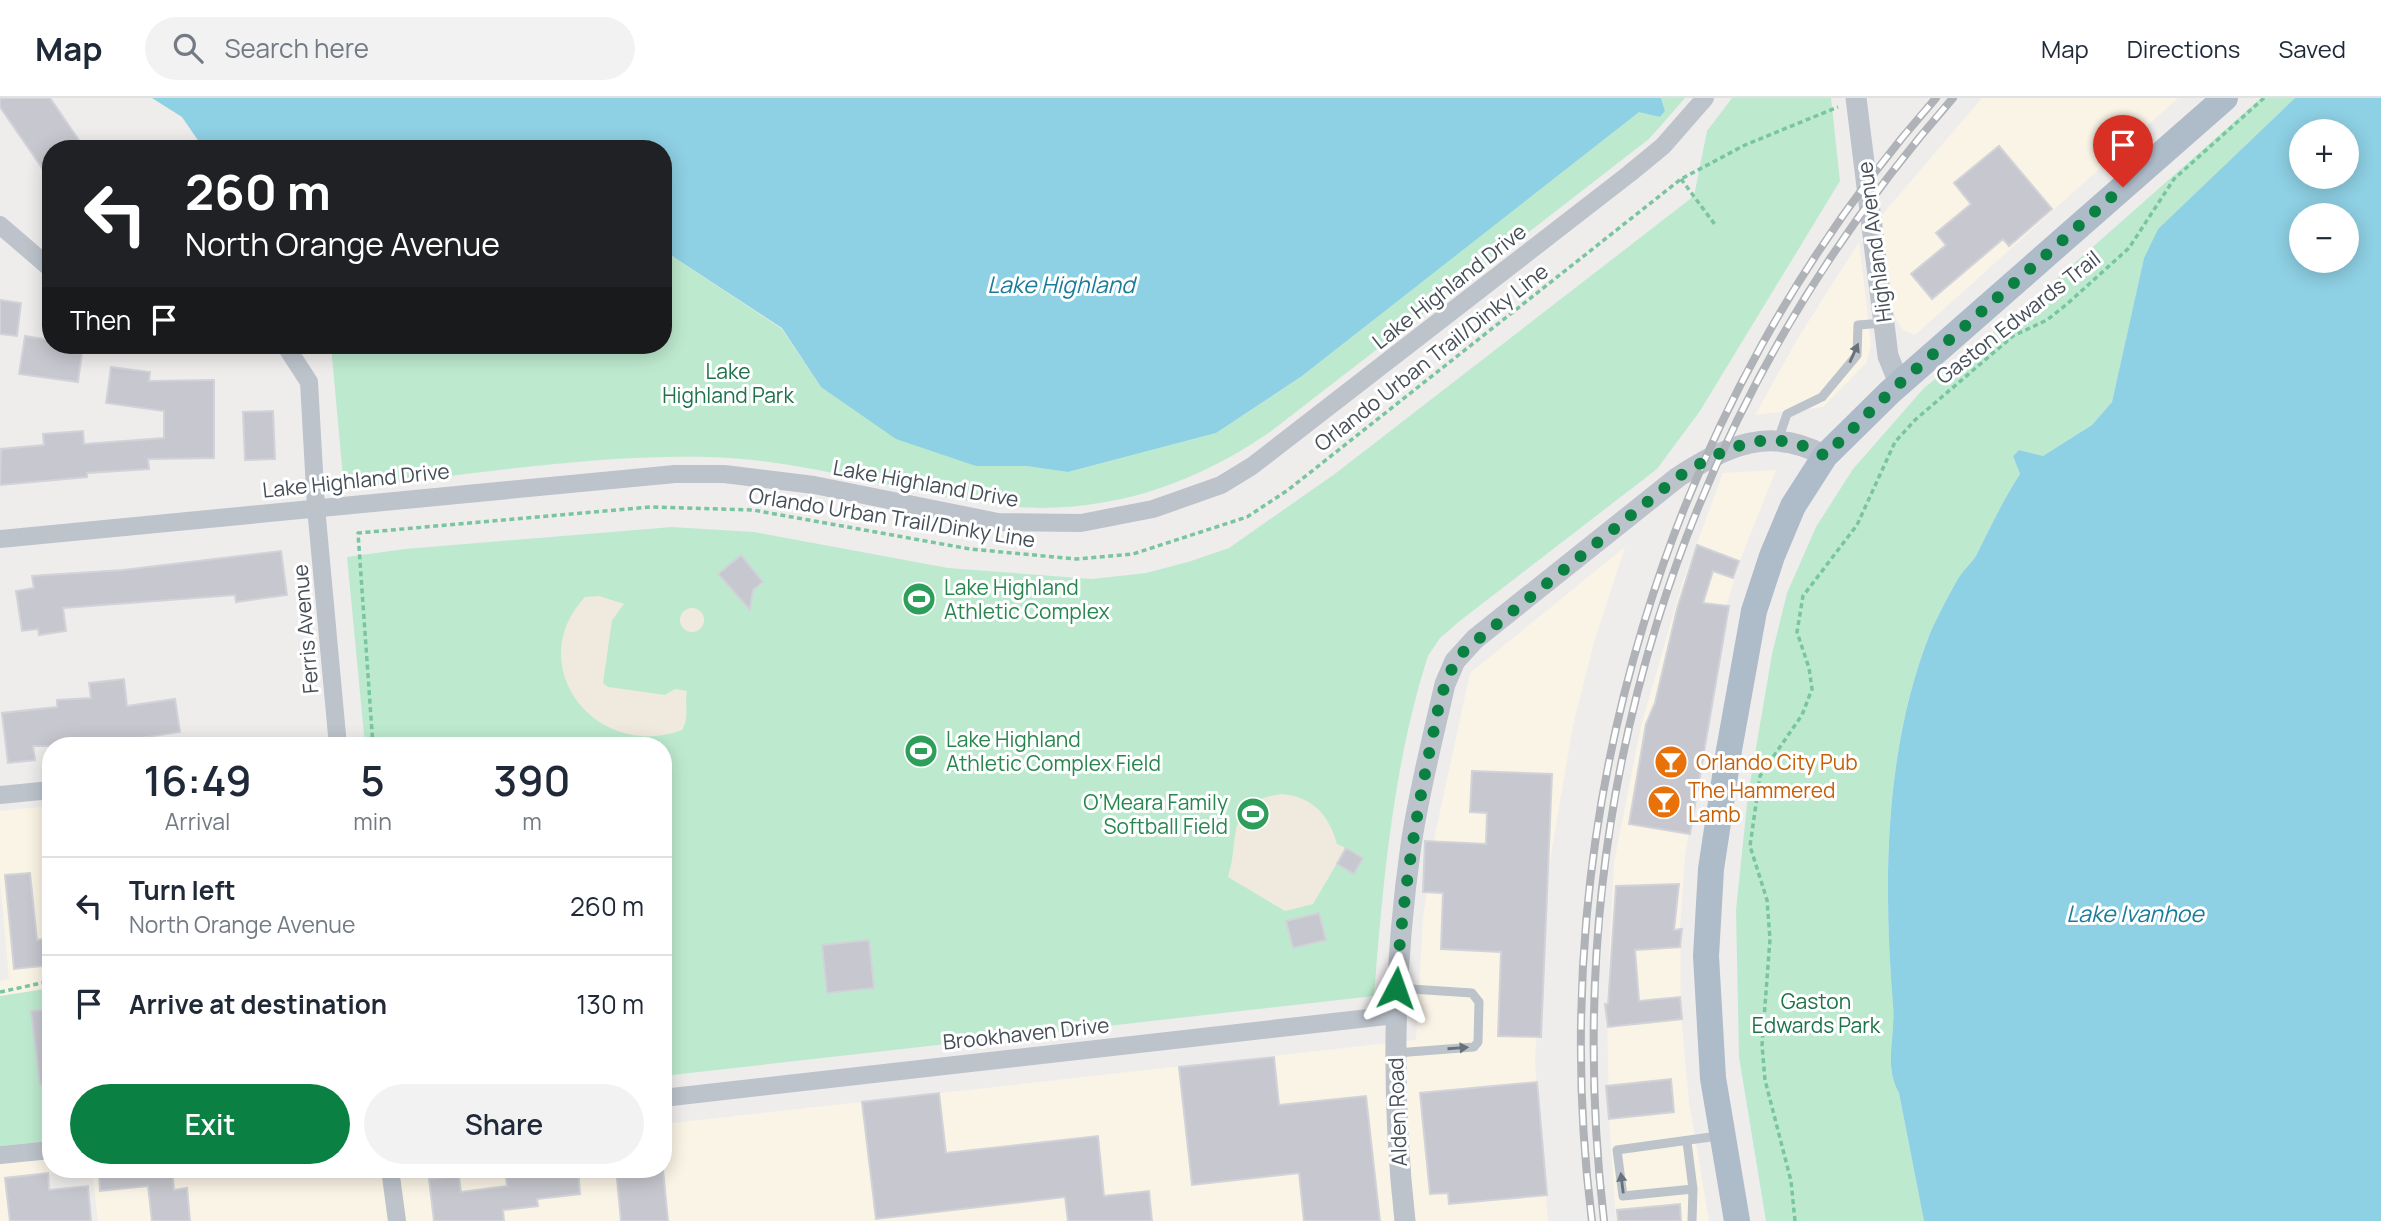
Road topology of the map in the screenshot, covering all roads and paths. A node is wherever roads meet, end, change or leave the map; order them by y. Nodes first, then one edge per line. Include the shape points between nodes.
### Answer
1 (1705, 98) edge
2 (1856, 98) edge
3 (2225, 98) edge
4 (2264, 98) edge
5 (1834, 109) dead end
6 (1681, 179) junction
7 (0, 225) edge
8 (1717, 226) dead end
9 (42, 261) edge
10 (1884, 323) junction
11 (291, 354) edge
12 (1899, 383) junction
13 (1778, 440) junction
14 (1825, 456) junction
15 (316, 507) junction
16 (0, 539) edge
17 (337, 737) edge
18 (372, 737) edge
19 (42, 791) edge
20 (0, 795) edge
21 (42, 983) edge
22 (1396, 988) junction
23 (0, 992) edge
24 (1395, 1015) junction
25 (1395, 1053) junction
26 (672, 1097) edge
27 (1723, 1135) junction
28 (1687, 1142) junction
29 (42, 1151) edge
30 (0, 1155) edge
31 (391, 1178) edge
32 (1693, 1189) junction
33 (397, 1221) edge
34 (1405, 1221) edge
35 (1692, 1221) edge
36 (1737, 1221) edge
37 (1796, 1221) edge

1 - 15 street, Lake Highland Drive via 1662,146 1629,174 1283,444 1221,485 1153,509 1081,523 998,522 814,485 712,474 613,478
2 - 10 street, Highland Avenue
3 - 12 main road
4 - 37 path, Gaston Edwards Trail via 2174,179 2129,248 2067,304 2047,320 2012,336 1915,420 1895,442 1857,525 1803,596 1797,632 1812,689 1802,715 1760,776 1750,846 1767,900 1770,939 1762,1045 1765,1080 1791,1181
5 - 6 path, Orlando Urban Trail/Dinky Line via 1745,145
6 - 8 path
6 - 18 path, Orlando Urban Trail/Dinky Line via 1288,490 1247,517 1133,554 1076,559 970,549 752,510 650,507 358,533
7 - 9 street
10 - 12 street, Highland Avenue via 1888,356
13 -> 10 lane via 1787,414 1822,397 1857,355 1858,325
11 - 15 street, Ferris Avenue via 309,382
12 - 14 main road
13 - 14 street, Alden Road via 1802,443
13 - 22 street, Alden Road via 1742,445 1678,477 1475,639 1455,661 1445,684 1411,844
14 - 27 main road via 1793,506 1754,611 1711,869 1706,956 1709,1031
15 - 16 street, Lake Highland Drive
15 - 17 street, Ferris Avenue
19 - 20 street
21 - 23 path
22 - 24 street, Alden Road
25 -> 22 lane via 1475,1047 1479,1002 1472,993
24 - 25 street, Alden Road
24 - 26 street, Brookhaven Drive
25 - 34 street, Alden Road via 1394,1097
27 - 28 lane
27 - 36 main road
28 - 32 lane
32 -> 28 lane via 1623,1196 1617,1150
29 - 30 street
31 - 33 street
32 - 35 lane

